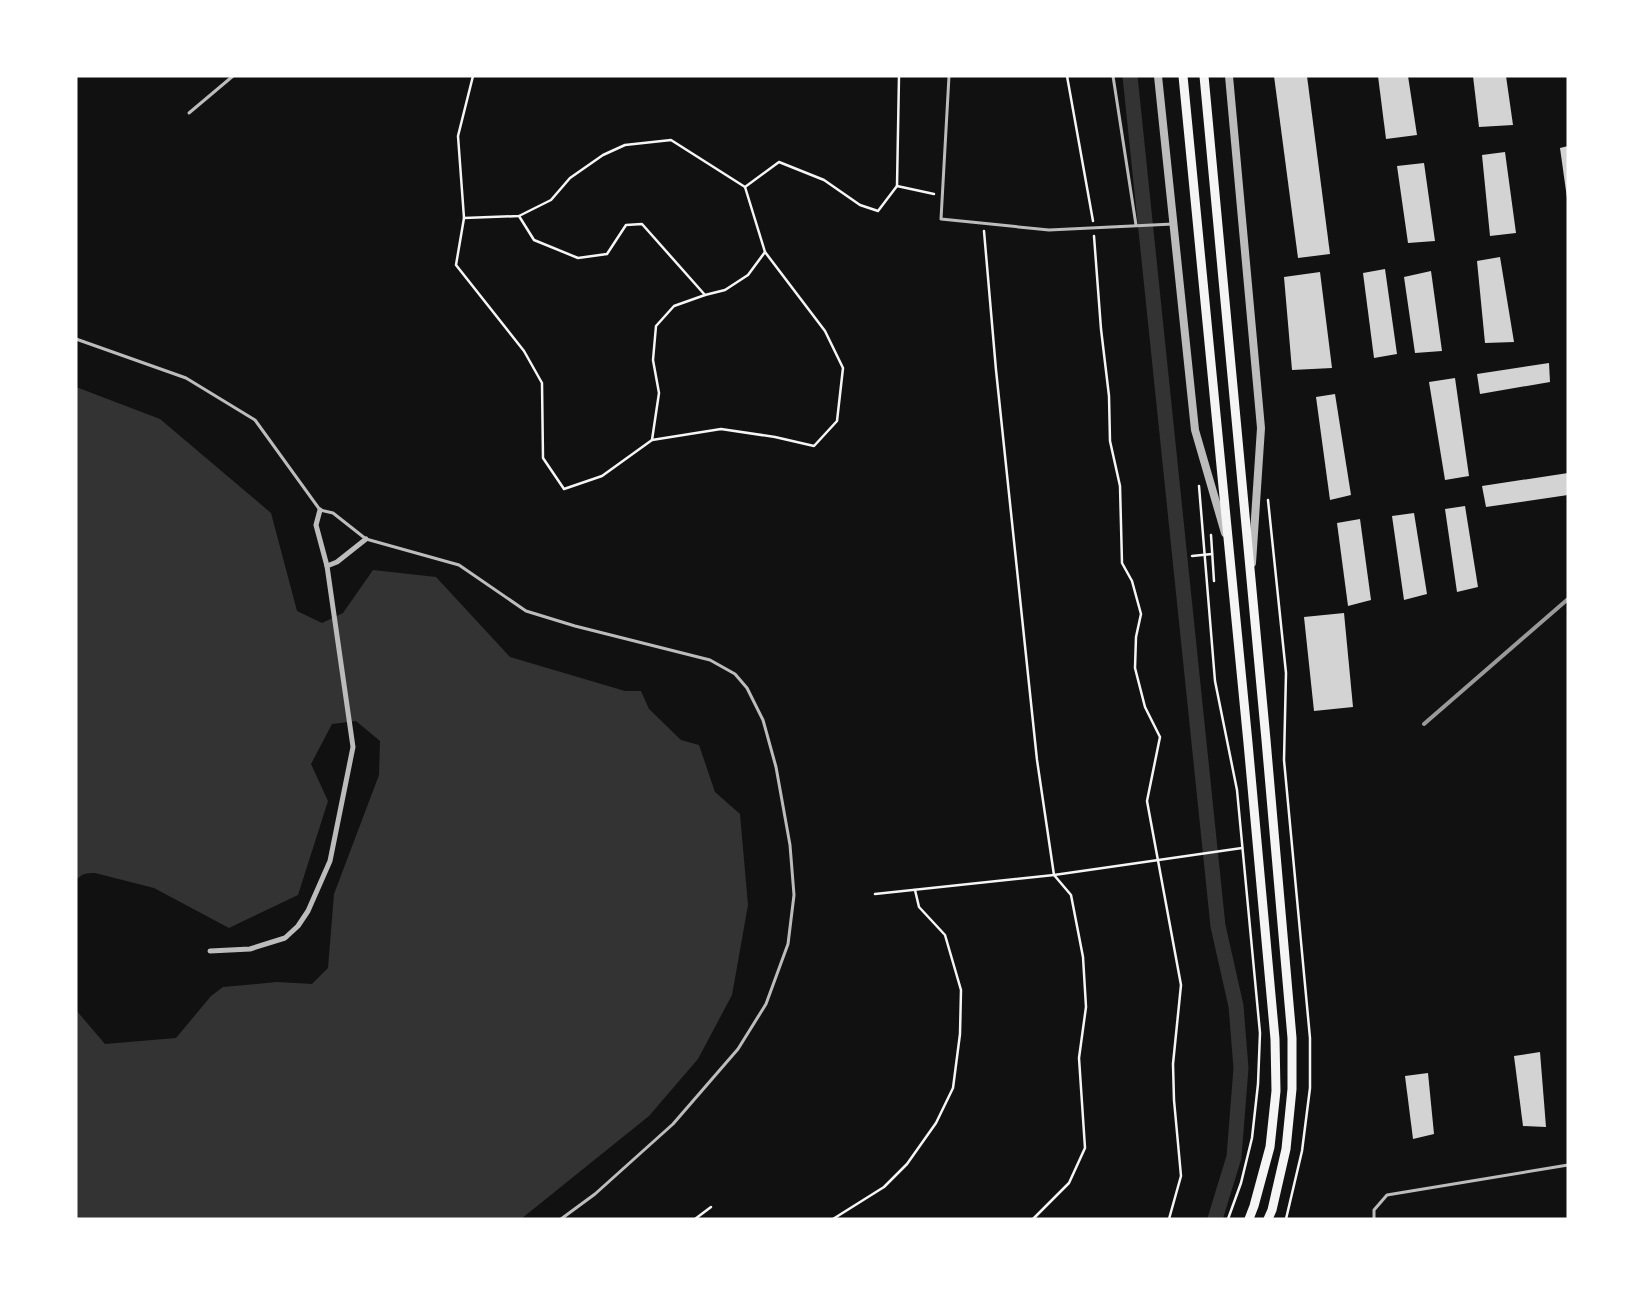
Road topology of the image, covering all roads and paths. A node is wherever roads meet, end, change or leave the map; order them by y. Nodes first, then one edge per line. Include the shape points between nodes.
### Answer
1 (233, 76) edge
2 (473, 76) edge
3 (899, 76) edge
4 (949, 76) edge
5 (1068, 76) edge
6 (1113, 76) edge
7 (1158, 76) edge
8 (1183, 76) edge
9 (1204, 76) edge
10 (1229, 76) edge
11 (189, 112) dead end
12 (897, 186) junction
13 (745, 187) junction
14 (943, 196) junction
15 (519, 216) junction
16 (464, 218) junction
17 (983, 223) junction
18 (1173, 224) junction
19 (1137, 225) junction
20 (1094, 227) junction
21 (765, 252) junction
22 (705, 295) junction
23 (76, 339) edge
24 (652, 440) junction
25 (1198, 478) dead end
26 (1268, 497) dead end
27 (320, 510) junction
28 (1210, 535) dead end
29 (366, 539) junction
30 (1230, 550) junction
31 (1212, 554) junction
32 (1205, 555) junction
33 (1192, 556) dead end
34 (327, 566) junction
35 (1251, 580) junction
36 (1214, 581) dead end
37 (1243, 848) junction
38 (1159, 860) junction
39 (1054, 875) junction
40 (915, 890) junction
41 (875, 894) dead end
42 (210, 951) dead end
43 (1568, 1166) edge
44 (711, 1207) dead end
45 (561, 1219) edge
46 (695, 1219) edge
47 (833, 1219) edge
48 (1033, 1219) edge
49 (1168, 1219) edge
50 (1228, 1219) edge
51 (1249, 1219) edge
52 (1268, 1219) edge
53 (1286, 1219) edge
54 (1374, 1219) edge

1 - 11 lane
2 - 16 path via 458,136
3 - 12 path
4 - 14 lane
5 - 20 path
6 - 19 lane
7 - 18 street
8 - 30 main road
9 - 35 main road
10 - 35 street via 1261,428
12 - 13 path via 878,211 860,205 824,180 779,162
12 - 14 path
13 - 15 path via 671,140 625,145 602,155 570,178 551,200
13 - 21 path
14 - 17 lane via 940,219
15 - 16 path
15 - 22 path via 534,240 578,258 607,254 626,225 642,224
16 - 24 path via 456,266 524,351 542,383 543,458 564,489 602,476
17 - 20 lane via 1049,230
17 - 39 path via 1036,750
18 - 19 lane
18 - 30 street via 1195,430
19 - 20 lane
20 - 38 path via 1110,441 1120,486 1122,563 1132,581 1142,614 1136,637 1135,668 1145,707 1160,737 1147,801
21 - 22 path via 748,275 725,290
21 - 24 path via 824,331 844,368 837,421 814,446 721,429
22 - 24 path via 674,306 656,326 653,360 659,393
23 - 27 lane via 186,378 255,420
25 - 32 path
26 - 53 path via 1286,673 1284,760 1310,1038 1310,1088 1302,1151
27 - 29 lane via 333,512
27 - 34 street via 316,525
28 - 31 path
29 - 34 street
29 - 45 lane via 459,565 526,611 710,660 735,674 748,688 763,720 776,767 790,844 794,895 788,944 766,1004 738,1049 672,1124 595,1194
30 - 51 main road via 1275,1039 1276,1091 1270,1147
31 - 32 path
31 - 36 path
32 - 33 path
32 - 37 path via 1215,681 1237,790
34 - 42 street via 353,747 330,861 308,912 285,938 250,949
35 - 52 main road via 1292,1038 1292,1089 1286,1149
37 - 38 path
37 - 50 path via 1260,1033 1258,1084 1252,1138
38 - 39 path
38 - 49 path via 1181,985 1173,1064 1181,1176
39 - 40 path
39 - 48 path via 1071,895 1083,956 1086,1007 1079,1058 1085,1148 1069,1184
40 - 41 path
40 - 47 path via 919,907 945,936 961,990 960,1034 953,1088 936,1123 906,1164 884,1187
43 - 54 lane via 1387,1195 1374,1210
44 - 46 path

